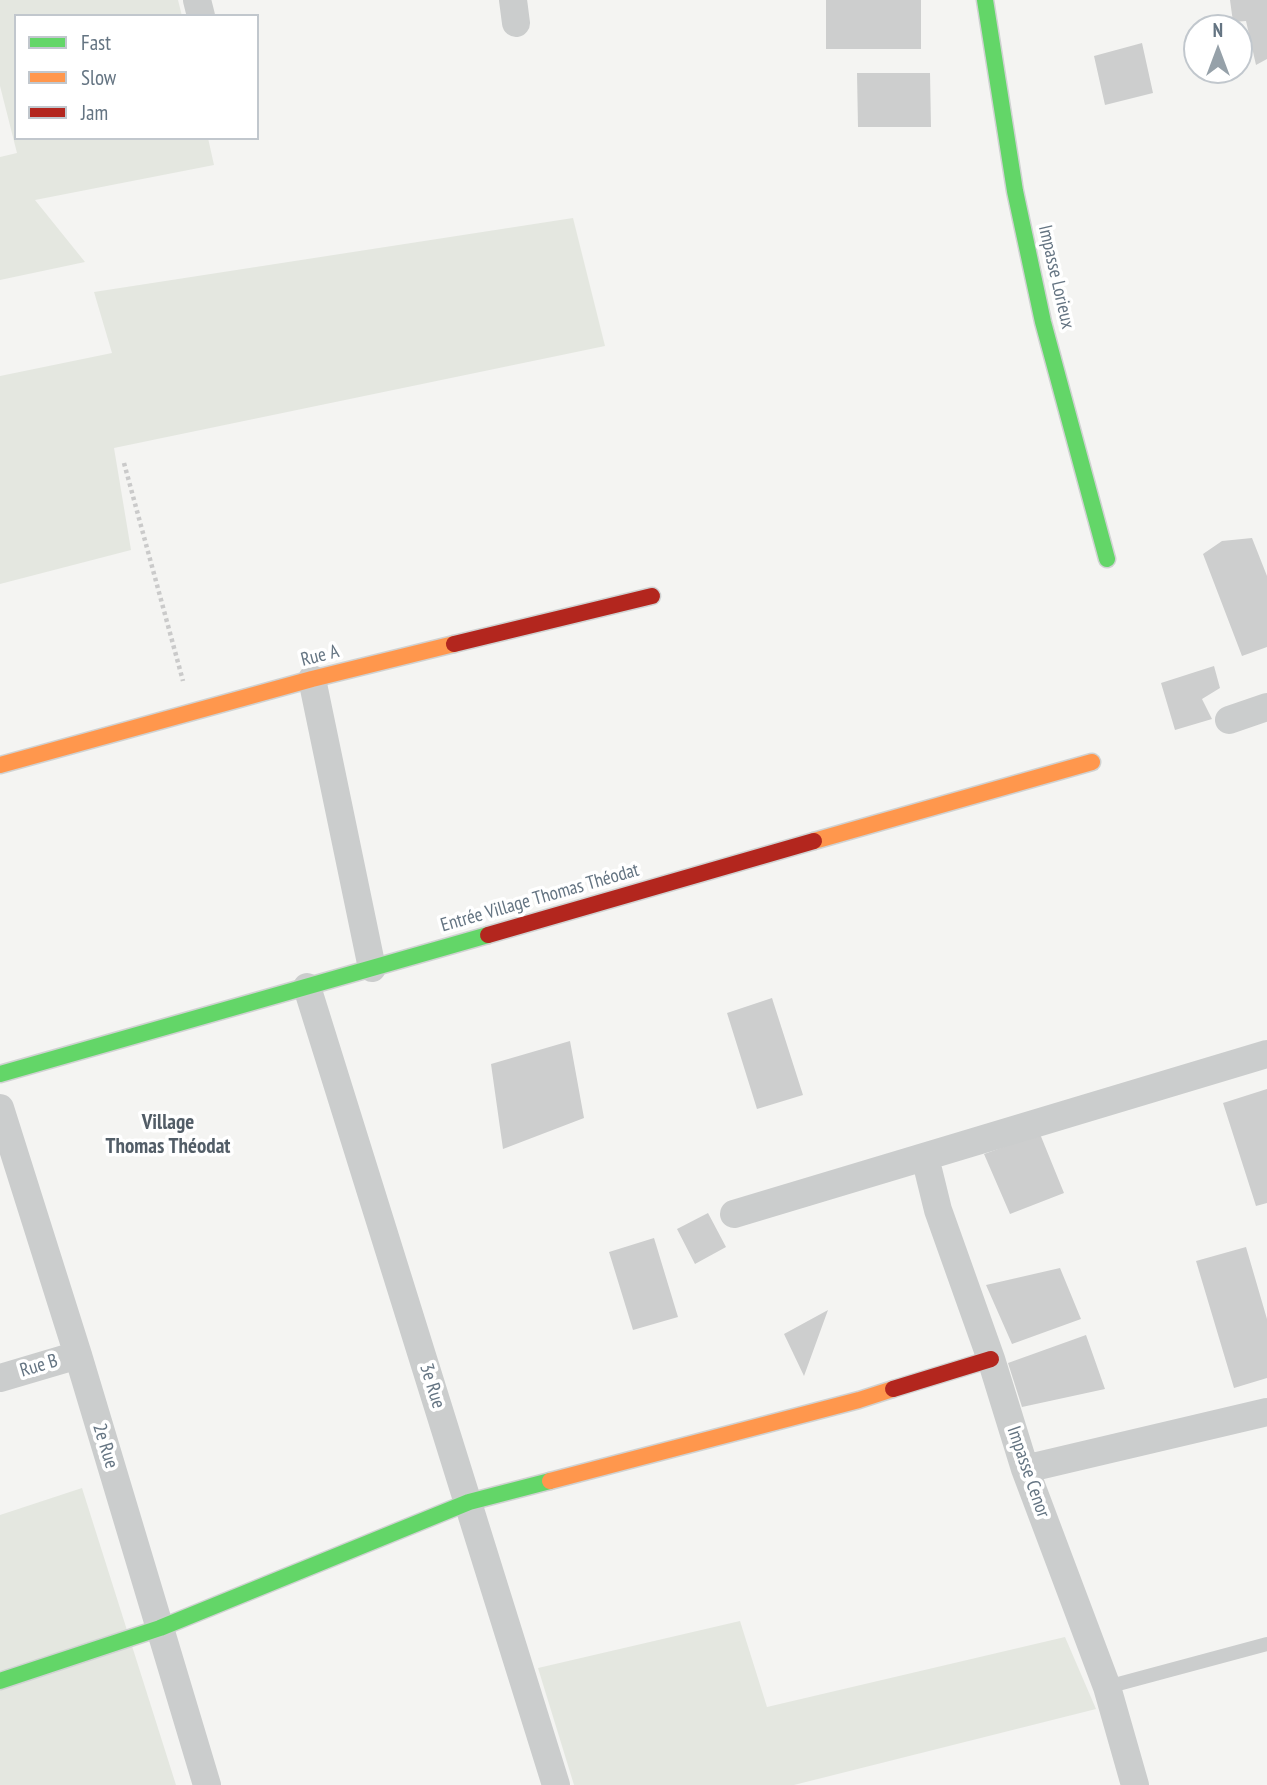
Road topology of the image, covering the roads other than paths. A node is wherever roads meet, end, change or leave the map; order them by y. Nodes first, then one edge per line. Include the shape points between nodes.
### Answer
1 (985, 0) edge
2 (1107, 559) dead end
3 (652, 597) dead end
4 (312, 679) junction
5 (1267, 707) edge
6 (1229, 720) dead end
7 (1092, 762) dead end
8 (0, 765) edge
9 (372, 968) junction
10 (307, 987) junction
11 (1267, 1054) edge
12 (0, 1074) edge
13 (0, 1108) edge
14 (925, 1157) junction
15 (734, 1214) dead end
16 (78, 1355) junction
17 (990, 1359) junction
18 (0, 1378) edge
19 (1267, 1412) edge
20 (1025, 1469) junction
21 (469, 1502) junction
22 (160, 1628) junction
23 (1267, 1644) edge
24 (0, 1681) edge
25 (1107, 1687) junction
26 (207, 1785) edge
27 (556, 1785) edge
28 (1135, 1785) edge

1 - 2 street, Impasse Lorieux via 1015,191 1044,322
3 - 4 street, Rue A
4 - 8 street, Rue A
4 - 9 street
5 - 6 street
7 - 9 street, Entrée Village Thomas Théodat
9 - 10 street, Entrée Village Thomas Théodat
10 - 12 street, Entrée Village Thomas Théodat
10 - 21 street, 3e Rue
11 - 14 street
13 - 16 street, 2e Rue
14 - 15 street
14 - 17 street, Impasse Cenor via 938,1210
16 - 18 street, Rue B
16 - 22 street, 2e Rue
17 - 20 street, Impasse Cenor
17 - 21 street via 859,1400
19 - 20 street
20 - 25 street, Impasse Cenor
21 - 22 street
21 - 27 street, 3e Rue
22 - 24 street
22 - 26 street, 2e Rue
23 - 25 lane
25 - 28 street, Impasse Cenor

